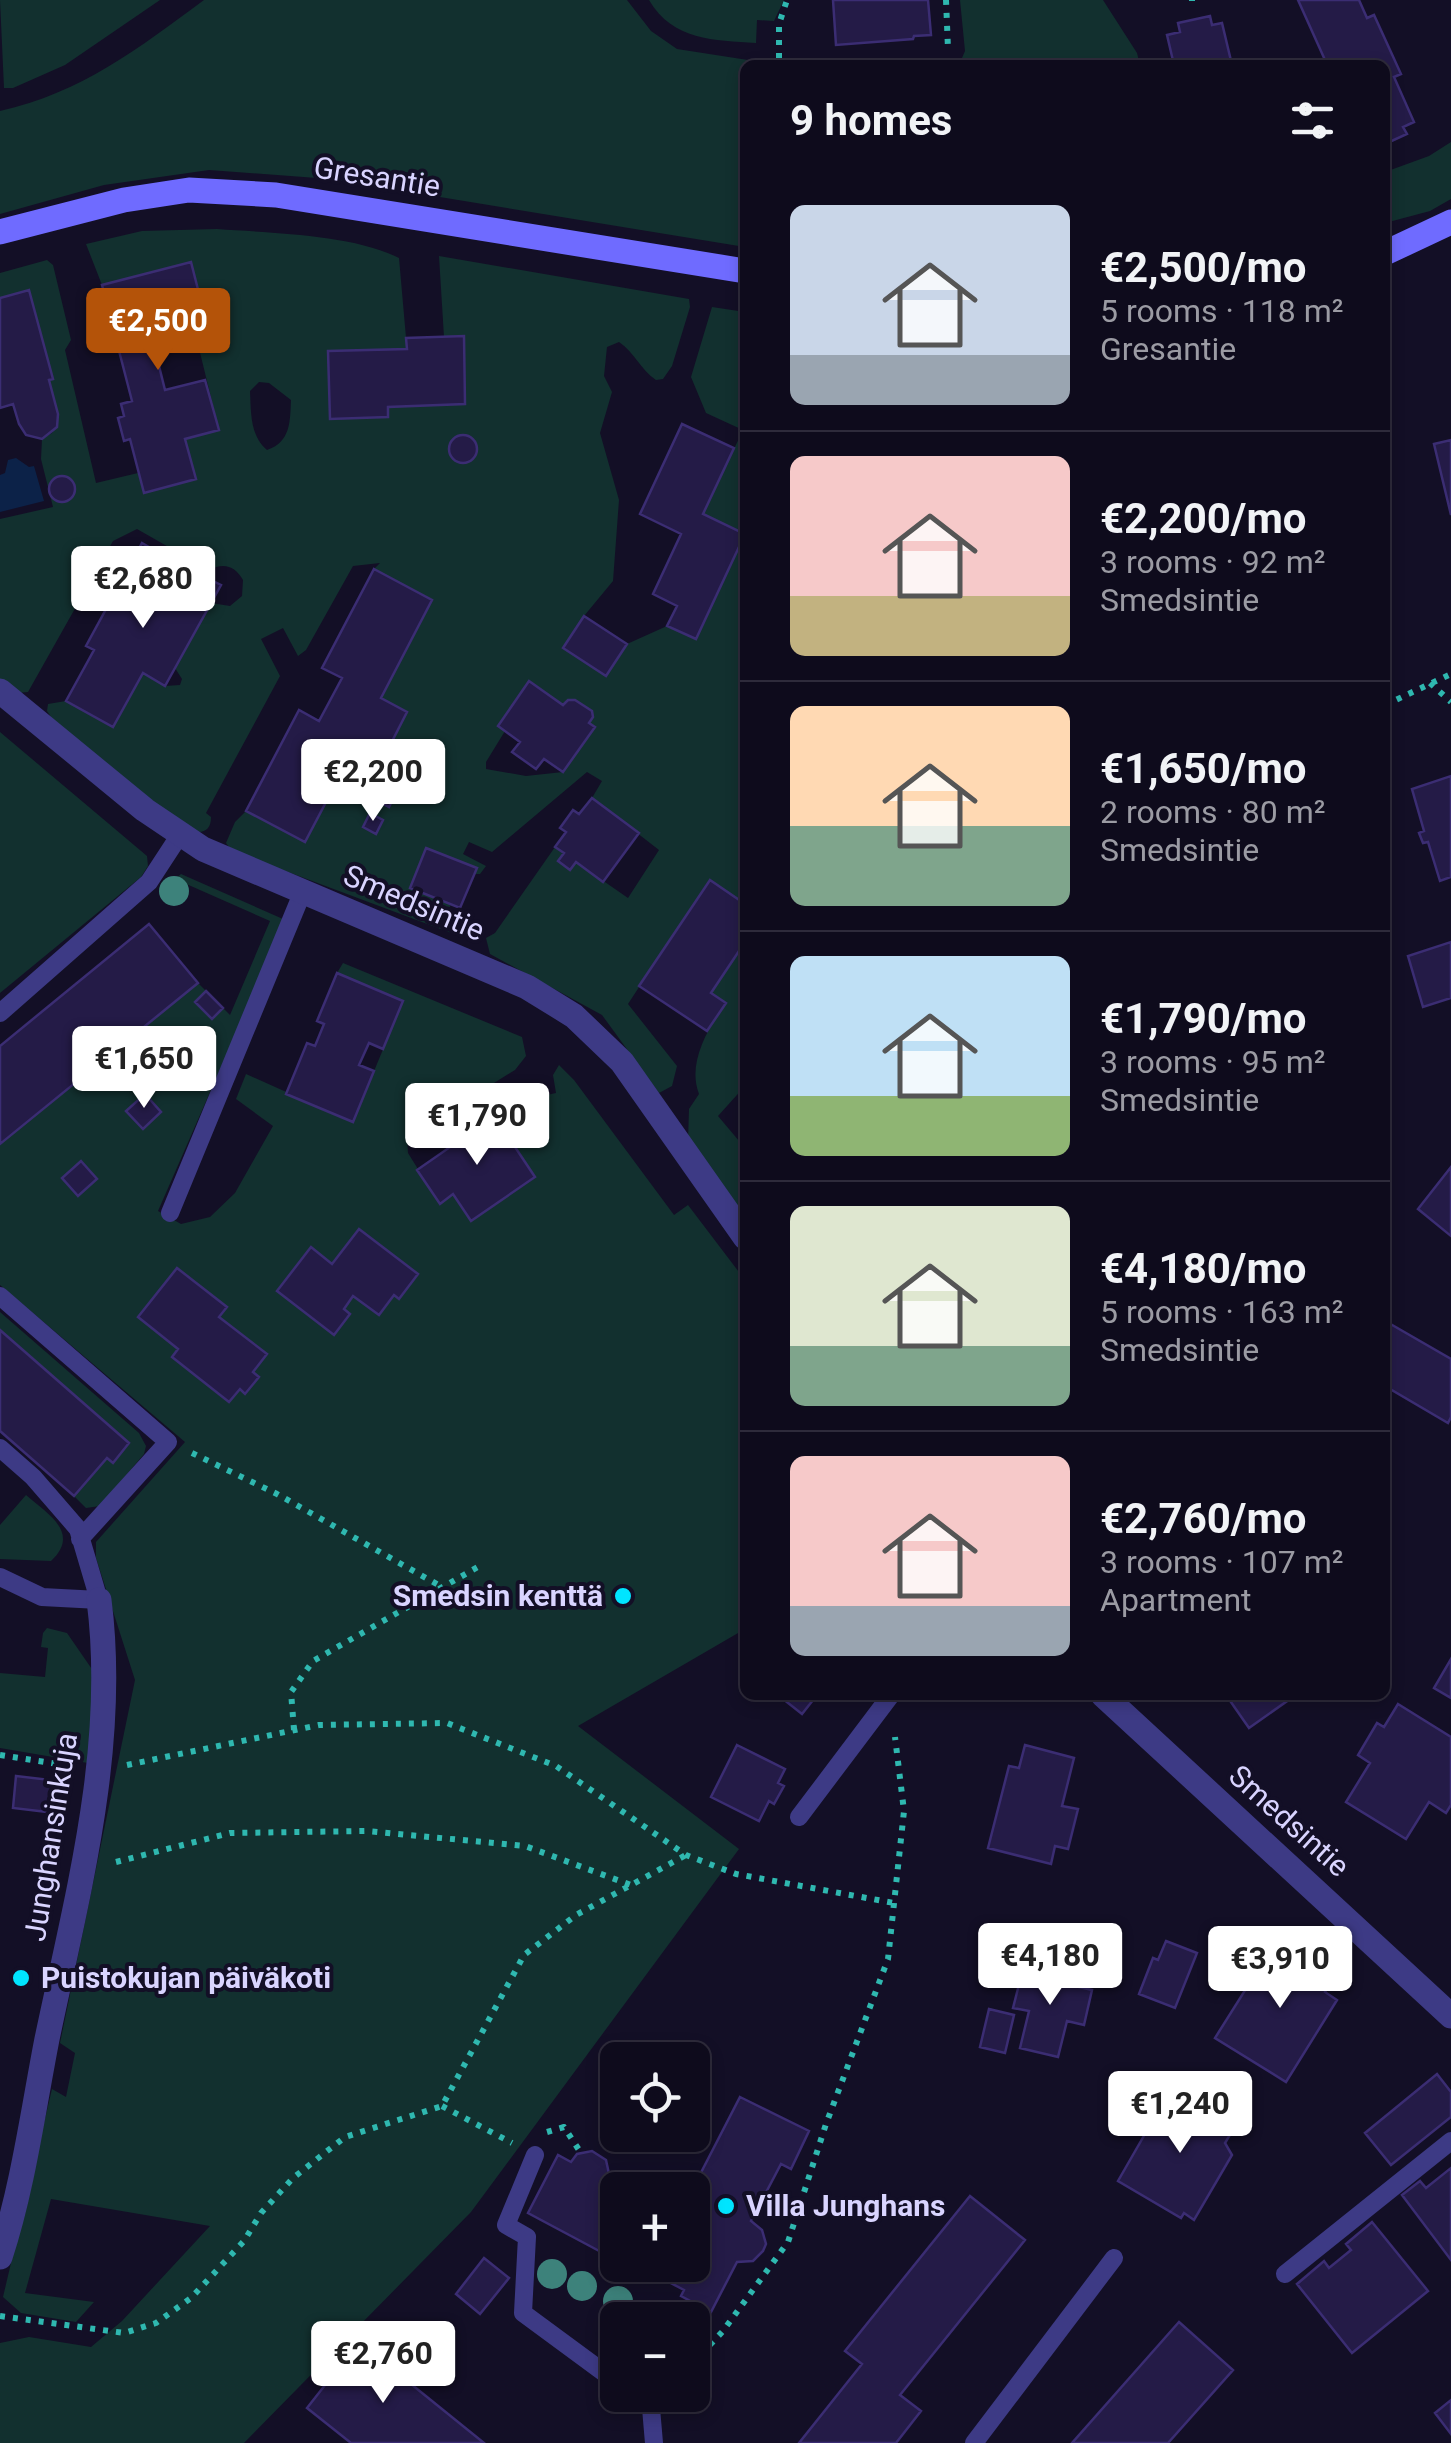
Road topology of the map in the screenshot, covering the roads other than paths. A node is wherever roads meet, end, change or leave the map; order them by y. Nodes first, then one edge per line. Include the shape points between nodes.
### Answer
1 (1451, 222) edge
2 (0, 232) edge
3 (1390, 251) edge
4 (740, 270) edge
5 (0, 690) edge
6 (181, 834) junction
7 (303, 891) junction
8 (0, 1013) edge
9 (170, 1212) dead end
10 (740, 1230) edge
11 (0, 1296) edge
12 (0, 1448) edge
13 (80, 1539) junction
14 (0, 1577) edge
15 (99, 1600) junction
16 (887, 1700) edge
17 (1109, 1700) edge
18 (799, 1817) dead end
19 (1444, 2004) edge
20 (1451, 2141) edge
21 (535, 2155) road end
22 (0, 2256) edge
23 (1114, 2258) dead end
24 (1286, 2274) dead end
25 (600, 2370) edge
26 (652, 2412) edge
27 (654, 2443) edge
28 (974, 2443) edge

1 - 3 main road
2 - 4 main road, Gresantie via 189,190 276,194
5 - 6 street, Smedsintie
6 - 7 street, Smedsintie
6 - 8 lane via 148,882
7 - 9 lane
7 - 10 street, Smedsintie via 527,987 574,1016 622,1062
11 - 13 lane via 168,1442
12 - 13 lane via 33,1477
13 - 15 lane
14 - 15 lane via 42,1597
15 - 22 street, Junghansinkuja via 105,1647 100,1771
16 - 18 lane
17 - 19 street, Smedsintie
20 - 24 lane
21 - 25 lane via 506,2226 527,2236 523,2313
23 - 28 lane
26 - 27 lane

